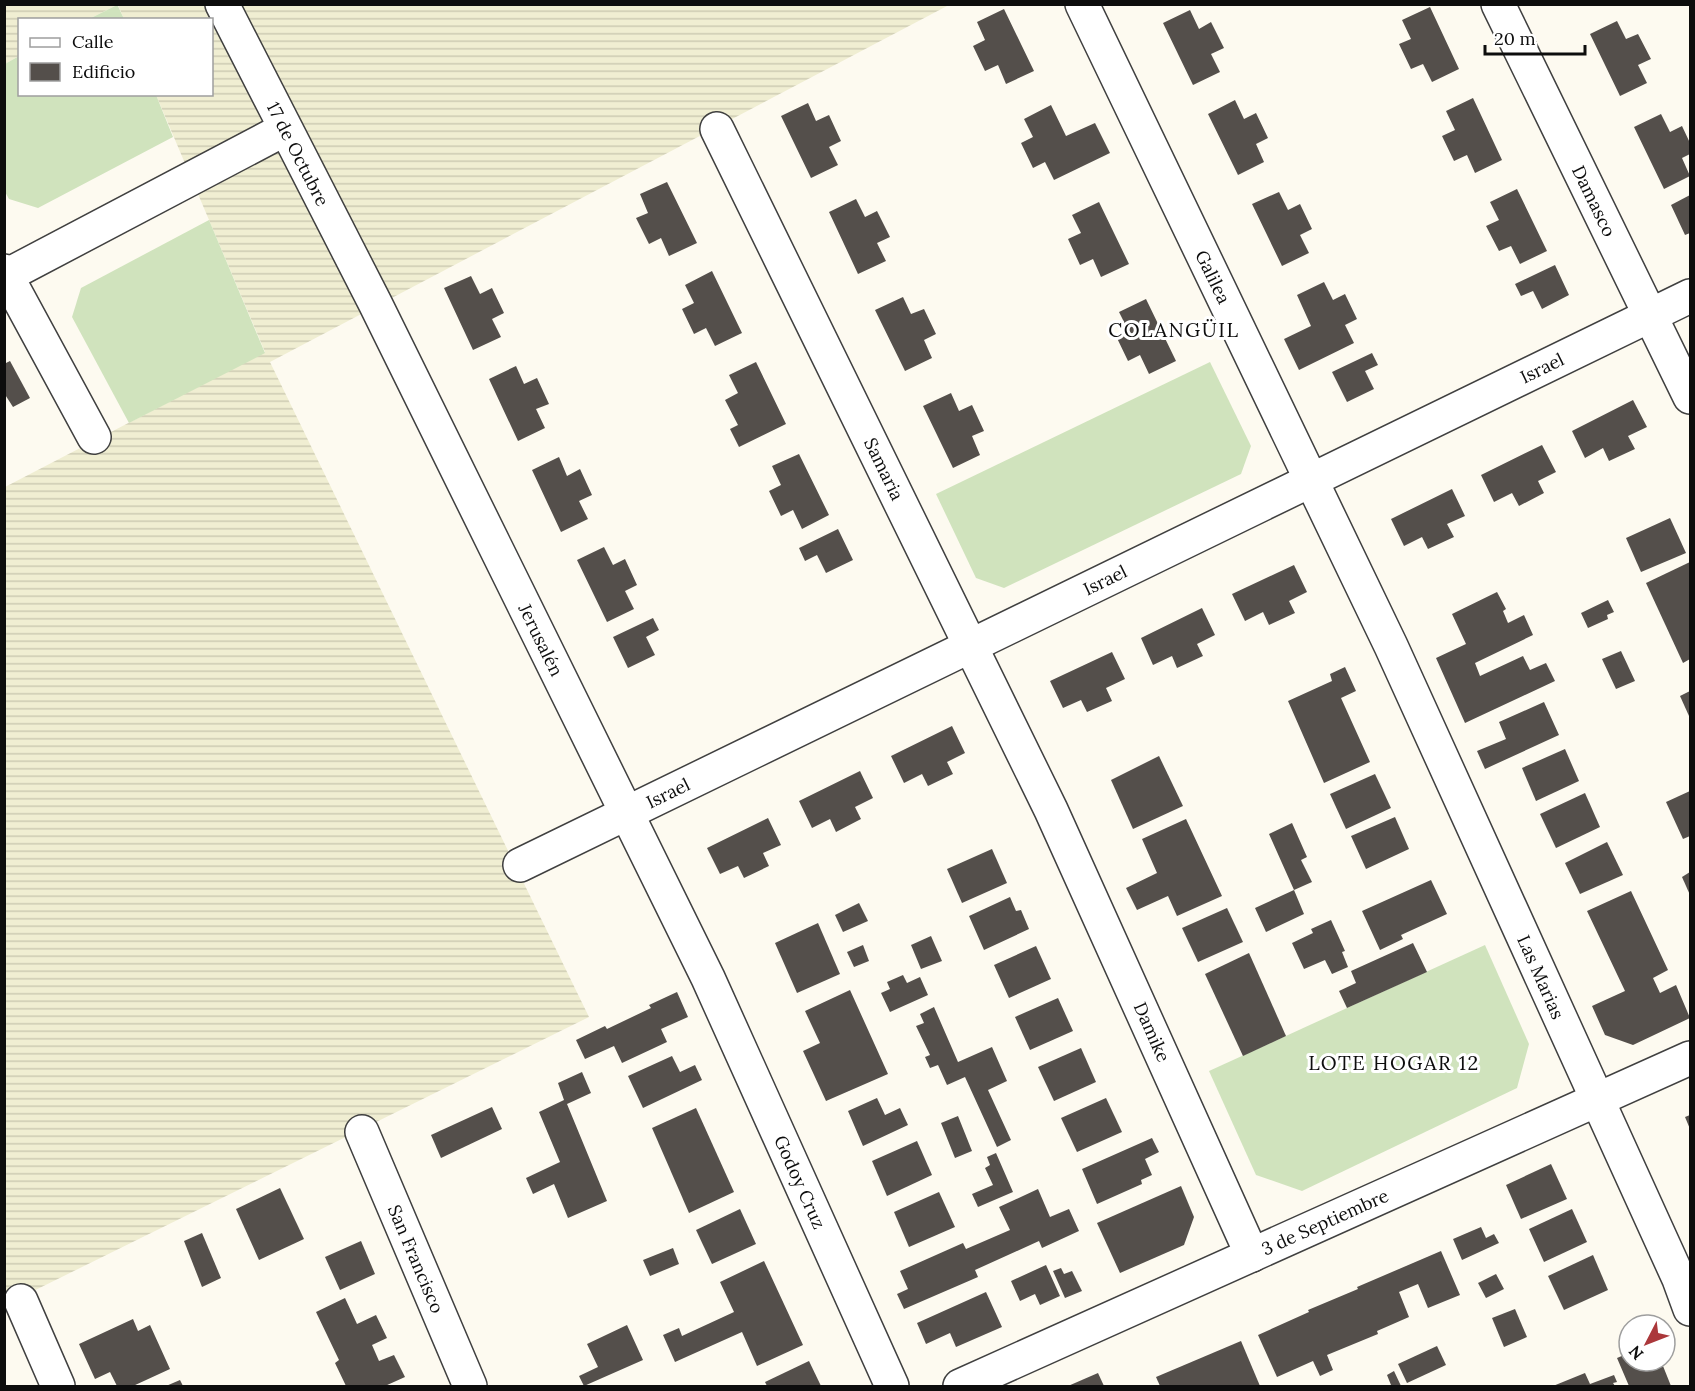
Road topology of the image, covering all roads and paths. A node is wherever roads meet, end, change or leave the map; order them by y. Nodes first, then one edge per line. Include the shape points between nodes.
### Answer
1 (222, 4) edge
2 (1082, 4) edge
3 (1498, 4) edge
4 (285, 129) junction
5 (717, 129) dead end
6 (5, 274) edge
7 (1690, 296) edge
8 (375, 303) joint
9 (1650, 315) junction
10 (1690, 397) edge
11 (94, 437) dead end
12 (1311, 481) junction
13 (970, 646) junction
14 (1391, 646) joint
15 (1051, 810) joint
16 (627, 813) junction
17 (520, 865) dead end
18 (708, 978) joint
19 (1690, 1058) edge
20 (1597, 1100) junction
21 (362, 1132) dead end
22 (1252, 1255) junction
23 (21, 1301) dead end
24 (1690, 1309) edge
25 (58, 1386) edge
26 (470, 1386) edge
27 (892, 1386) edge
28 (960, 1386) edge

1 - 4 street, 17 de Octubre
2 - 12 street, Galilea
3 - 9 street, Damasco
4 - 6 street
4 - 8 street, 17 de Octubre
5 - 13 street, Samaria
6 - 11 street
7 - 9 street, Israel
8 - 16 street, Jerusalén
9 - 10 street, Damasco
9 - 12 street, Israel
12 - 13 street, Israel
12 - 14 street, Galilea
13 - 15 street, Samaria
13 - 16 street, Israel
14 - 20 street, Las Marias
15 - 22 street, Damike
16 - 17 street, Israel
16 - 18 street, Jerusalén
18 - 27 street, Godoy Cruz
19 - 20 street, 3 de Septiembre
20 - 22 street, 3 de Septiembre
20 - 24 street, Las Marias
21 - 26 street, San Francisco
22 - 28 street, 3 de Septiembre
23 - 25 street

